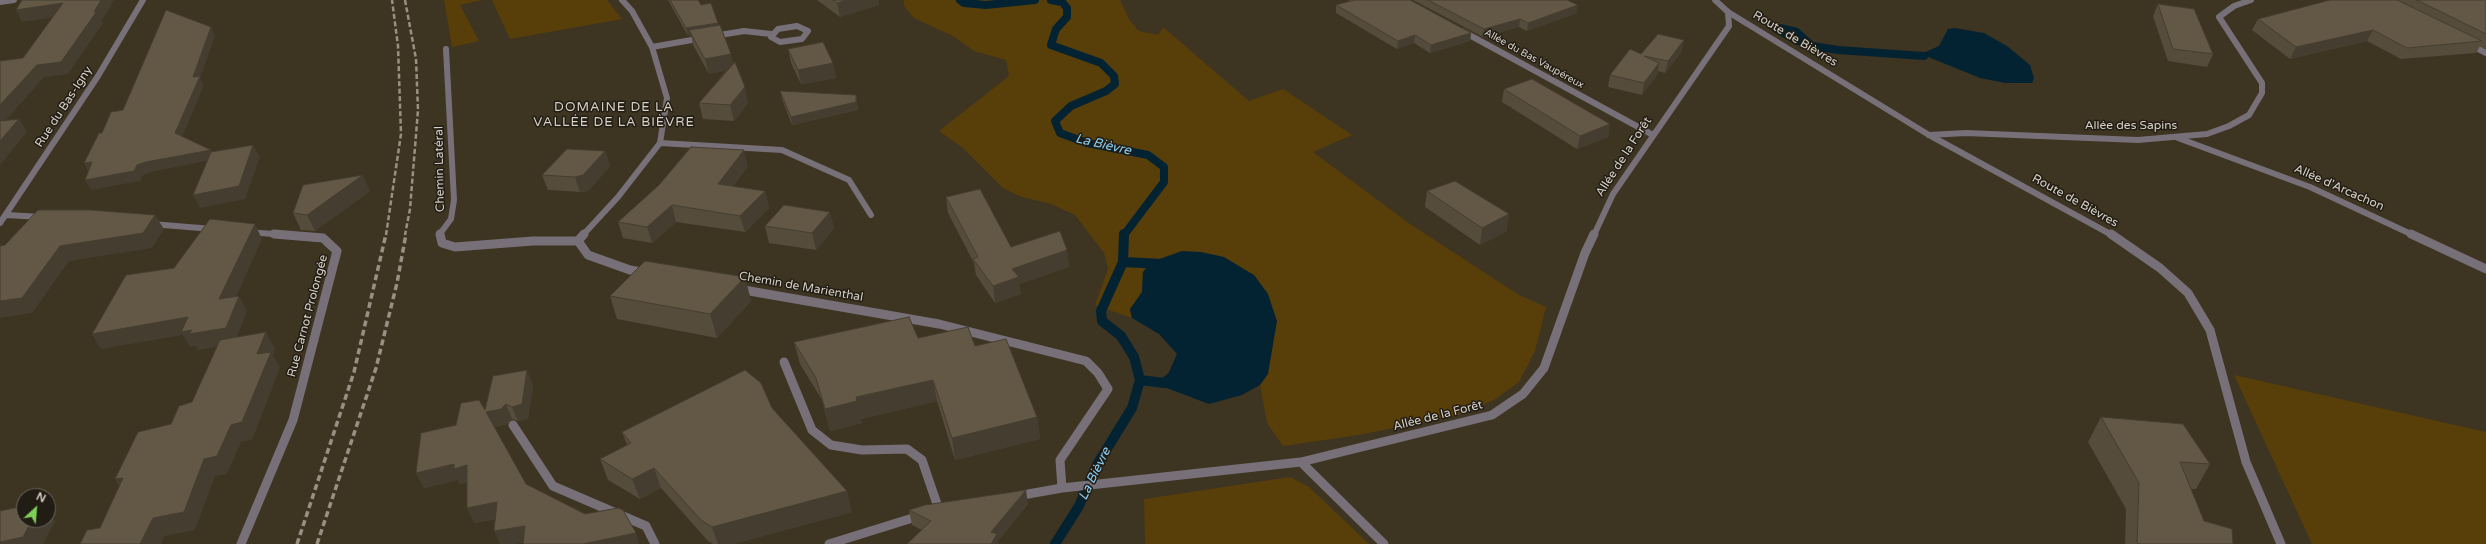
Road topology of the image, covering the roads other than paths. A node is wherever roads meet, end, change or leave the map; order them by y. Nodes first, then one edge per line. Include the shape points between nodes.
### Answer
1 (14, 0) edge
2 (143, 0) edge
3 (622, 0) edge
4 (1715, 0) edge
5 (2251, 0) edge
6 (0, 2) edge
7 (1728, 12) junction
8 (1453, 26) edge
9 (771, 34) junction
10 (2460, 39) edge
11 (652, 47) junction
12 (446, 49) dead end
13 (2486, 53) edge
14 (1653, 135) junction
15 (1929, 135) junction
16 (2177, 138) junction
17 (660, 143) junction
18 (4, 215) edge
19 (871, 215) dead end
20 (53, 218) edge
21 (0, 223) edge
22 (144, 224) edge
23 (222, 230) edge
24 (237, 231) edge
25 (578, 241) junction
26 (2486, 269) edge
27 (654, 274) edge
28 (731, 288) edge
29 (784, 362) dead end
30 (514, 425) dead end
31 (1301, 462) junction
32 (1062, 488) junction
33 (1008, 498) edge
34 (241, 544) edge
35 (655, 544) edge
36 (830, 544) edge
37 (1384, 544) edge
38 (2281, 544) edge

1 - 6 street
2 - 18 street, Rue du Bas-Igny via 98,76
3 - 11 street via 632,11
4 - 7 street, Route de Bièvres
5 - 16 street, Allée des Sapins via 2234,6 2219,17 2256,70 2262,83 2262,93 2249,115 2229,126 2207,134
7 - 14 street, Allée de la Forêt via 1729,26 1704,66
7 - 15 street, Route de Bièvres
8 - 14 street, Allée du Bas Vaupéreux
9 - 9 street via 775,41 791,42 806,37 808,31 802,27 790,26
9 - 11 street via 744,31
10 - 13 street
11 - 17 street via 667,98
12 - 25 street, Chemin Latéral via 454,200 451,219 439,235 442,242 455,247 533,241
14 - 31 street, Allée de la Forêt via 1613,194 1585,253 1544,368 1523,394 1492,415
15 - 16 street, Allée des Sapins via 1966,133 2138,140
15 - 38 street, Route de Bièvres via 2099,226 2160,268 2188,294 2210,330 2246,462
16 - 26 street, Allée d'Arcachon via 2310,187
17 - 19 street via 782,150 849,180
17 - 25 street via 618,197
18 - 20 street
18 - 21 street, Rue du Bas-Igny
22 - 23 street
24 - 34 street, Rue Carnot Prolongée via 323,238 337,251 293,420
25 - 27 street via 588,255 630,270
28 - 32 street, Chemin de Marienthal via 939,324 1086,361 1098,373 1108,389 1060,460
29 - 36 street via 812,430 830,445 862,450 907,449 922,460 943,509
30 - 35 street via 553,486 646,526
31 - 32 street, Allée de la Forêt
31 - 37 street
32 - 33 street, Allée de la Forêt

